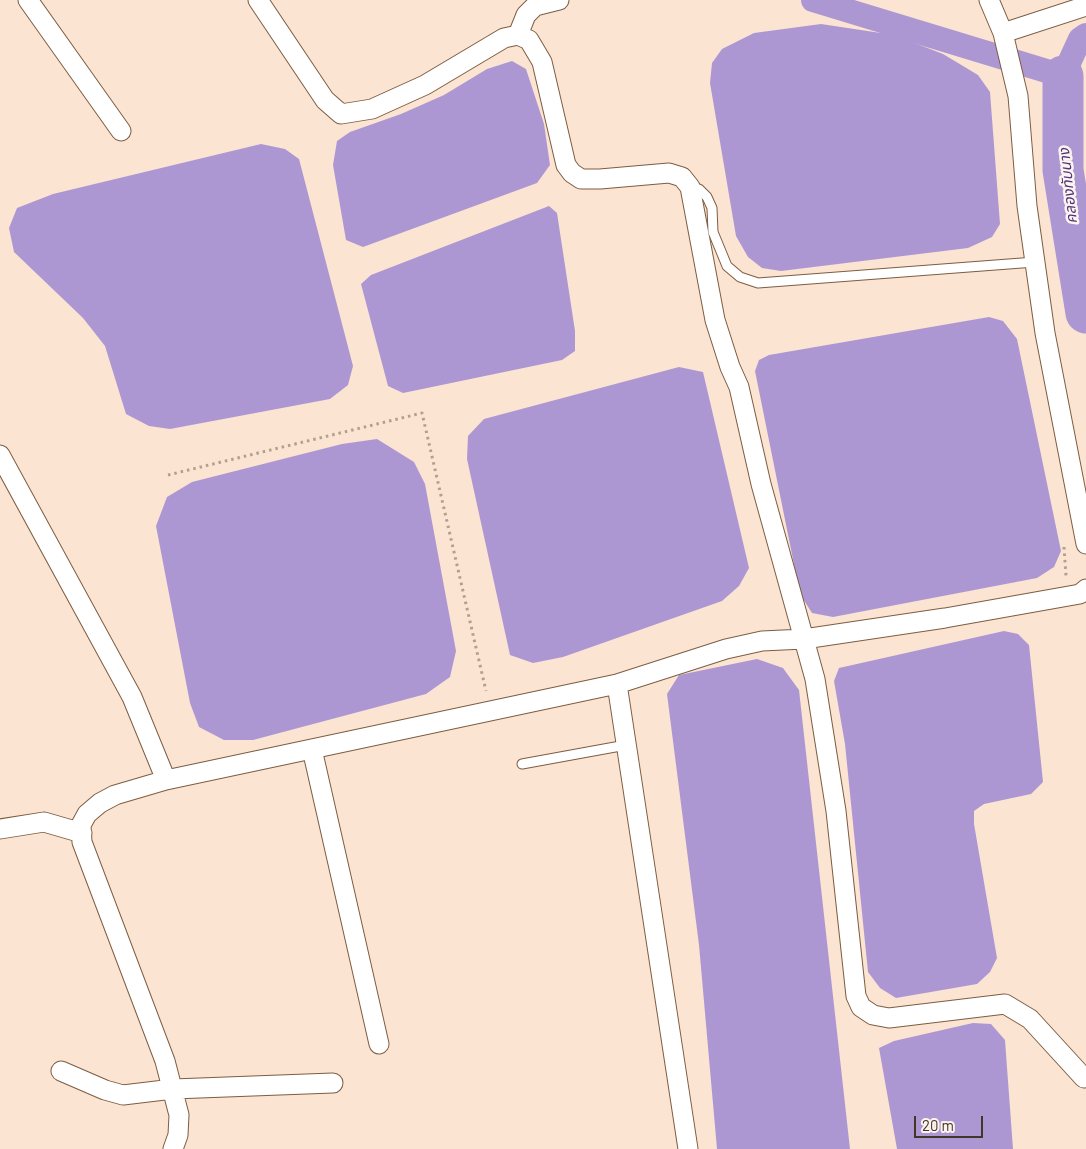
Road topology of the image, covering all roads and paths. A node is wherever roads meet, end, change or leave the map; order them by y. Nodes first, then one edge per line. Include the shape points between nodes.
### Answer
1 (28, 0) edge
2 (258, 0) edge
3 (559, 0) edge
4 (989, 0) edge
5 (1086, 6) edge
6 (1003, 33) junction
7 (518, 34) junction
8 (121, 131) dead end
9 (690, 187) junction
10 (1035, 262) junction
11 (0, 455) edge
12 (168, 475) dead end
13 (1086, 544) edge
14 (1086, 589) edge
15 (804, 639) junction
16 (617, 684) junction
17 (491, 711) junction
18 (626, 745) junction
19 (312, 749) junction
20 (522, 764) dead end
21 (166, 780) junction
22 (0, 829) edge
23 (82, 833) junction
24 (380, 1044) dead end
25 (61, 1071) dead end
26 (1084, 1078) dead end
27 (333, 1082) dead end
28 (173, 1089) junction
29 (173, 1149) edge
30 (688, 1149) edge

1 - 8 street
2 - 7 street via 325,100 341,114 372,109 416,89 504,38
3 - 7 street via 535,6 526,16
4 - 6 street
5 - 6 street
6 - 10 street via 1018,96
7 - 9 street via 529,40 542,62 566,165 572,173 581,179 669,172 682,177
9 - 10 lane via 699,189 707,197 712,208 713,232 727,266 740,277 758,283
9 - 15 street via 716,320 739,387 761,484
10 - 13 street via 1045,333
11 - 21 street via 132,697
12 - 17 path via 422,413
14 - 15 street via 1080,594
15 - 16 street via 762,641 726,649
15 - 26 street via 818,698 836,811 856,996 862,1007 873,1015 889,1018 1005,1004 1030,1019
16 - 17 street
16 - 18 street
17 - 19 street
18 - 20 lane
18 - 30 street
19 - 21 street
19 - 24 street
21 - 23 street via 115,795 100,803 87,814 81,825
22 - 23 street via 44,822
23 - 28 street via 82,842 150,1016
25 - 28 street via 114,1094
27 - 28 street
28 - 29 street via 179,1115

